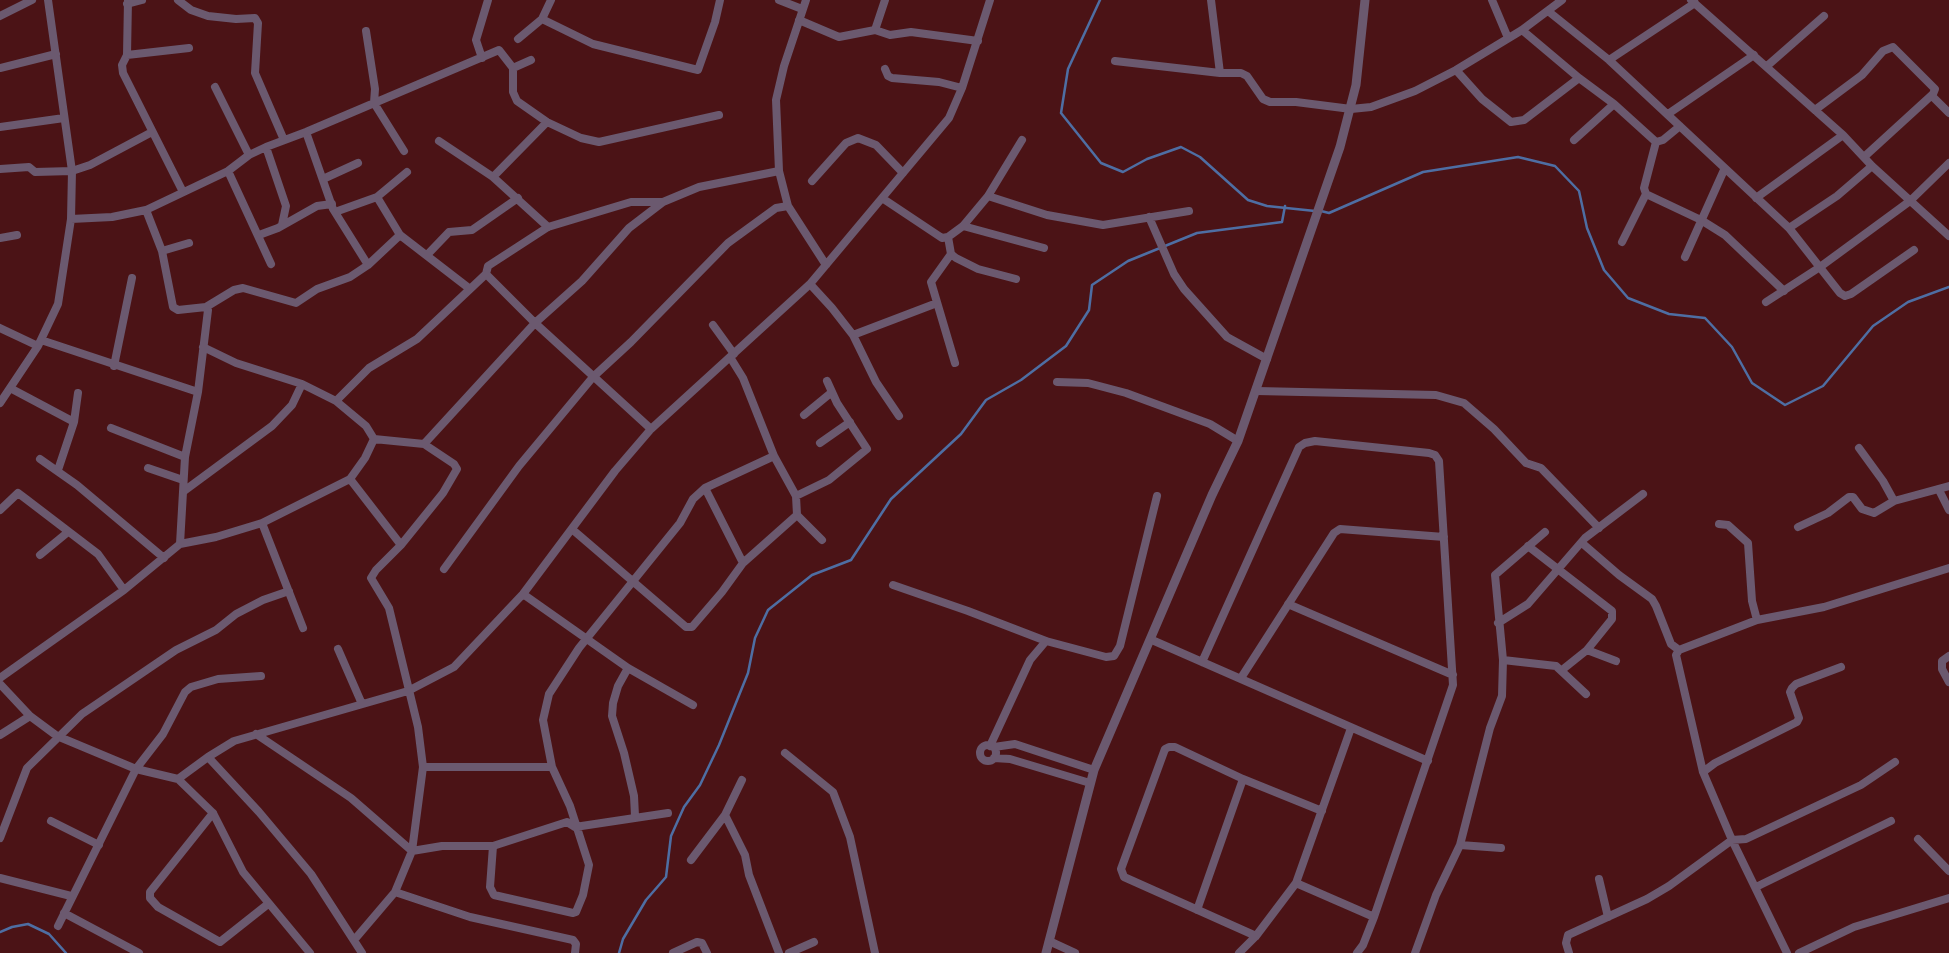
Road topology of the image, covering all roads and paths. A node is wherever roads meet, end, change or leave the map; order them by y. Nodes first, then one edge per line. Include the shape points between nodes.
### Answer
1 (32, 0) edge
2 (48, 0) edge
3 (142, 0) edge
4 (178, 0) edge
5 (488, 0) edge
6 (551, 0) edge
7 (718, 0) edge
8 (779, 0) edge
9 (806, 0) edge
10 (885, 0) edge
11 (990, 0) edge
12 (1211, 0) edge
13 (1366, 0) edge
14 (1492, 0) edge
15 (1562, 0) edge
16 (1693, 1) edge
17 (127, 2) edge
18 (802, 9) junction
19 (1548, 11) junction
20 (0, 16) edge
21 (1824, 16) dead end
22 (542, 19) junction
23 (799, 20) junction
24 (366, 30) dead end
25 (876, 30) junction
26 (1522, 30) junction
27 (1508, 38) junction
28 (518, 39) dead end
29 (978, 41) junction
30 (189, 48) dead end
31 (56, 54) junction
32 (127, 54) junction
33 (1754, 55) junction
34 (482, 58) junction
35 (531, 60) dead end
36 (1609, 60) junction
37 (1114, 61) dead end
38 (1767, 66) junction
39 (0, 68) edge
40 (514, 68) junction
41 (885, 70) dead end
42 (1456, 70) junction
43 (1220, 73) junction
44 (1578, 78) junction
45 (215, 86) dead end
46 (962, 88) junction
47 (1932, 97) junction
48 (374, 103) junction
49 (1614, 104) junction
50 (1351, 109) junction
51 (1815, 110) junction
52 (1949, 113) edge
53 (1668, 114) junction
54 (718, 115) dead end
55 (64, 118) junction
56 (547, 122) junction
57 (1680, 126) junction
58 (0, 127) edge
59 (152, 132) junction
60 (306, 132) junction
61 (1843, 135) junction
62 (284, 140) junction
63 (1022, 140) dead end
64 (1574, 140) dead end
65 (439, 141) dead end
66 (1656, 142) junction
67 (266, 147) junction
68 (404, 151) dead end
69 (248, 155) junction
70 (1864, 157) junction
71 (358, 163) dead end
72 (1949, 164) edge
73 (1872, 166) junction
74 (0, 169) edge
75 (1724, 170) junction
76 (72, 171) junction
77 (228, 171) junction
78 (779, 171) junction
79 (407, 172) dead end
80 (903, 173) junction
81 (493, 177) junction
82 (323, 179) junction
83 (812, 181) dead end
84 (183, 192) junction
85 (1646, 194) junction
86 (988, 196) junction
87 (377, 197) junction
88 (518, 198) junction
89 (882, 198) junction
90 (1756, 198) junction
91 (1910, 201) junction
92 (663, 202) junction
93 (788, 206) junction
94 (334, 208) junction
95 (146, 210) junction
96 (1189, 211) dead end
97 (289, 216) junction
98 (1148, 217) junction
99 (71, 219) junction
100 (1701, 220) junction
101 (963, 226) junction
102 (548, 227) junction
103 (1789, 228) junction
104 (400, 234) junction
105 (17, 235) dead end
106 (259, 235) junction
107 (1949, 236) edge
108 (0, 238) edge
109 (948, 238) junction
110 (1622, 242) dead end
111 (189, 243) dead end
112 (1044, 248) dead end
113 (1914, 250) dead end
114 (162, 251) junction
115 (951, 254) junction
116 (427, 256) junction
117 (1685, 257) dead end
118 (272, 264) dead end
119 (368, 265) junction
120 (826, 265) junction
121 (1820, 267) junction
122 (486, 274) junction
123 (132, 278) dead end
124 (1016, 279) dead end
125 (810, 284) junction
126 (470, 289) junction
127 (1784, 291) junction
128 (1766, 302) dead end
129 (937, 303) junction
130 (206, 307) junction
131 (534, 323) junction
132 (713, 325) dead end
133 (0, 328) edge
134 (853, 335) junction
135 (40, 343) junction
136 (203, 347) junction
137 (732, 356) junction
138 (1267, 359) junction
139 (955, 363) dead end
140 (114, 366) junction
141 (593, 377) junction
142 (827, 381) dead end
143 (1058, 382) dead end
144 (302, 384) junction
145 (10, 388) junction
146 (1257, 391) junction
147 (198, 392) junction
148 (832, 392) junction
149 (78, 393) dead end
150 (336, 401) junction
151 (0, 403) edge
152 (804, 415) dead end
153 (899, 416) dead end
154 (74, 422) junction
155 (850, 422) junction
156 (112, 428) dead end
157 (651, 429) junction
158 (374, 439) junction
159 (1238, 441) junction
160 (820, 443) dead end
161 (424, 444) junction
162 (1859, 448) dead end
163 (774, 456) junction
164 (185, 457) junction
165 (40, 459) dead end
166 (148, 468) dead end
167 (58, 470) junction
168 (350, 479) junction
169 (183, 480) junction
170 (1949, 486) edge
171 (705, 488) junction
172 (1939, 490) junction
173 (184, 491) junction
174 (1643, 494) dead end
175 (796, 496) junction
176 (1157, 496) dead end
177 (1894, 502) junction
178 (0, 510) edge
179 (1949, 510) edge
180 (797, 515) junction
181 (262, 523) junction
182 (1719, 524) dead end
183 (1599, 528) junction
184 (1798, 528) dead end
185 (573, 530) junction
186 (68, 532) junction
187 (1545, 532) dead end
188 (1444, 537) junction
189 (822, 540) dead end
190 (1582, 543) junction
191 (180, 544) junction
192 (402, 545) junction
193 (1528, 546) junction
194 (40, 555) dead end
195 (164, 558) junction
196 (744, 563) junction
197 (1949, 568) edge
198 (444, 569) dead end
199 (1560, 571) junction
200 (633, 581) junction
201 (893, 585) dead end
202 (124, 590) junction
203 (288, 591) junction
204 (523, 594) junction
205 (1288, 604) junction
206 (1757, 620) junction
207 (1498, 623) junction
208 (303, 628) dead end
209 (588, 639) junction
210 (1152, 640) junction
211 (1046, 641) junction
212 (338, 650) dead end
213 (1587, 650) junction
214 (1679, 650) junction
215 (1949, 656) edge
216 (1503, 660) junction
217 (1616, 661) dead end
218 (1202, 662) junction
219 (1841, 667) dead end
220 (628, 668) junction
221 (1562, 670) junction
222 (1452, 675) junction
223 (261, 676) dead end
224 (0, 678) edge
225 (1242, 678) junction
226 (1949, 682) edge
227 (0, 684) edge
228 (408, 691) junction
229 (1586, 694) dead end
230 (362, 704) junction
231 (693, 705) dead end
232 (30, 716) junction
233 (1351, 728) junction
234 (256, 734) junction
235 (0, 736) edge
236 (57, 736) junction
237 (992, 746) junction
238 (785, 753) dead end
239 (208, 757) junction
240 (994, 758) junction
241 (1428, 762) junction
242 (1895, 762) dead end
243 (552, 766) junction
244 (423, 767) junction
245 (136, 770) junction
246 (1094, 770) junction
247 (1703, 772) junction
248 (1243, 779) junction
249 (178, 780) junction
250 (742, 780) dead end
251 (1090, 784) junction
252 (1322, 811) junction
253 (213, 813) junction
254 (668, 813) dead end
255 (725, 815) junction
256 (635, 816) junction
257 (51, 821) dead end
258 (1891, 821) dead end
259 (575, 827) junction
260 (0, 838) edge
261 (1918, 839) dead end
262 (1732, 840) junction
263 (99, 845) junction
264 (1460, 845) junction
265 (493, 846) junction
266 (1501, 848) dead end
267 (412, 851) junction
268 (692, 860) dead end
269 (1949, 871) edge
270 (0, 878) edge
271 (1599, 878) dead end
272 (1296, 883) junction
273 (1756, 888) junction
274 (395, 892) junction
275 (71, 896) junction
276 (1949, 898) edge
277 (268, 904) junction
278 (1197, 910) junction
279 (64, 914) junction
280 (1374, 917) junction
281 (1608, 917) junction
282 (58, 926) dead end
283 (1256, 936) junction
284 (355, 939) junction
285 (1049, 941) junction
286 (814, 942) dead end
287 (139, 953) edge
288 (310, 953) edge
289 (362, 953) edge
290 (575, 953) edge
291 (673, 953) edge
292 (707, 953) edge
293 (779, 953) edge
294 (789, 953) edge
295 (875, 953) edge
296 (1046, 953) edge
297 (1075, 953) edge
298 (1239, 953) edge
299 (1356, 953) edge
300 (1415, 953) edge
301 (1569, 953) edge
302 (1787, 953) edge
303 (1799, 953) edge

1 - 20 street
2 - 31 street
3 - 17 street
4 - 62 street via 190,10 208,16 254,18 258,23 255,73
5 - 34 street via 476,40
6 - 22 street
7 - 22 street via 715,22 698,70 594,44
8 - 18 street
9 - 18 street
10 - 25 street
11 - 29 street
12 - 43 street
13 - 50 street
14 - 27 street
15 - 19 street
16 - 33 street
16 - 36 street
17 - 32 street
18 - 23 street
19 - 26 street
19 - 36 street
21 - 38 street
22 - 28 street
23 - 25 street via 839,37
23 - 78 street via 776,100
24 - 48 street via 375,89
25 - 29 street via 890,35 911,32
26 - 27 street
26 - 44 street
27 - 42 street
29 - 46 street
30 - 32 street
31 - 39 street
31 - 55 street
32 - 59 street via 122,65 123,73
33 - 38 street
33 - 53 street
34 - 40 street via 502,50
34 - 48 street
35 - 40 street
36 - 53 street
37 - 43 street
38 - 51 street
40 - 56 street via 513,98
41 - 46 street via 892,78 938,82
42 - 44 street via 1482,99 1511,122 1518,123
42 - 50 street via 1398,98 1371,107
43 - 50 street via 1242,73 1262,99 1270,102
44 - 49 street
45 - 69 street
46 - 80 street via 949,118
47 - 51 street via 1935,89 1893,47
47 - 52 street
47 - 70 street
48 - 60 street
48 - 68 street
49 - 64 street
49 - 66 street
50 - 138 street
51 - 61 street
53 - 57 street
54 - 56 street via 599,142 581,138
55 - 58 street
55 - 76 street
56 - 81 street
57 - 66 street
57 - 75 street
59 - 76 street
59 - 84 street
60 - 62 street
60 - 82 street
61 - 70 street
61 - 90 street
62 - 67 street
63 - 86 street
65 - 81 street
66 - 85 street via 1644,188
67 - 69 street
67 - 97 street
69 - 77 street
70 - 73 street
71 - 82 street
72 - 91 street
73 - 91 street
73 - 103 street via 1837,196
74 - 76 street via 29,167 35,172
75 - 90 street
75 - 100 street
76 - 99 street
77 - 84 street
77 - 106 street
78 - 92 street via 699,187
78 - 93 street
79 - 87 street
80 - 83 street via 876,145 858,138 846,143
80 - 89 street
81 - 88 street
82 - 94 street
84 - 95 street
85 - 100 street
85 - 110 street
86 - 98 street via 1047,215 1103,225
86 - 101 street
87 - 94 street
87 - 104 street
88 - 102 street
88 - 116 street via 472,230 449,232
89 - 109 street via 942,238
89 - 120 street
90 - 103 street
91 - 107 street
91 - 121 street
92 - 102 street via 631,202
92 - 131 street via 629,228 582,281
93 - 120 street
93 - 141 street via 776,208 728,243
94 - 97 street via 317,206
94 - 119 street
95 - 99 street via 112,217
95 - 114 street
96 - 98 street
97 - 106 street via 282,225
98 - 138 street via 1174,274 1219,330
99 - 135 street via 58,304
100 - 117 street
100 - 127 street via 1725,235
101 - 109 street
101 - 112 street
102 - 122 street via 488,266
103 - 121 street
104 - 116 street
104 - 119 street
105 - 108 street
106 - 118 street
109 - 115 street
111 - 114 street
113 - 121 street via 1845,296
114 - 130 street via 175,309
115 - 124 street via 978,269
115 - 129 street via 930,282
116 - 126 street
119 - 130 street via 350,277 317,289 296,303 243,288
120 - 125 street
121 - 127 street
122 - 126 street
122 - 131 street
123 - 140 street
125 - 134 street
125 - 137 street
126 - 150 street via 417,339 369,368
127 - 128 street
129 - 134 street
129 - 139 street
130 - 136 street
131 - 141 street
131 - 161 street
132 - 137 street
133 - 135 street
134 - 153 street via 876,382
135 - 140 street
135 - 145 street
136 - 144 street
136 - 147 street
137 - 157 street
137 - 163 street
138 - 146 street
140 - 147 street
141 - 157 street
141 - 198 street via 519,466
142 - 148 street
143 - 159 street via 1088,383 1126,393 1210,424
144 - 150 street
144 - 173 street via 292,405 272,426
145 - 151 street
145 - 154 street
146 - 159 street
146 - 183 street via 1436,395 1464,403 1526,463 1541,468
147 - 164 street
148 - 152 street
148 - 155 street
149 - 154 street
150 - 158 street via 366,426
154 - 167 street
155 - 160 street
155 - 175 street via 867,449 829,480
156 - 164 street
157 - 185 street via 615,471
158 - 161 street
158 - 168 street
159 - 210 street
161 - 192 street via 457,469 443,493
162 - 177 street
163 - 171 street
163 - 175 street
164 - 169 street
165 - 167 street
166 - 169 street
167 - 195 street
168 - 181 street
168 - 192 street
169 - 173 street
170 - 172 street
171 - 196 street
171 - 200 street via 693,499 680,523
172 - 177 street
172 - 179 street
173 - 191 street
174 - 183 street
175 - 180 street
176 - 211 street via 1120,646 1114,656 1106,657
177 - 184 street via 1869,513 1849,496 1828,513
178 - 186 street via 18,494
180 - 189 street
180 - 196 street
181 - 191 street
181 - 203 street
182 - 206 street via 1728,525 1748,543 1752,601
183 - 190 street
185 - 200 street
185 - 204 street
186 - 194 street
186 - 202 street via 98,554
187 - 193 street
188 - 205 street via 1340,529
188 - 218 street via 1439,461 1435,455 1315,441 1305,443 1294,454
188 - 222 street
190 - 199 street
190 - 214 street via 1652,599 1671,644
191 - 195 street
192 - 228 street via 371,578 389,608
193 - 199 street
193 - 207 street via 1495,575
195 - 202 street
196 - 200 street via 692,628 686,627
197 - 206 street via 1824,607
199 - 207 street via 1528,604
199 - 213 street via 1612,610 1612,619
200 - 209 street
201 - 211 street
202 - 224 street
203 - 208 street
203 - 236 street via 236,614 216,630 176,650 82,714
204 - 209 street
204 - 228 street via 454,666
205 - 222 street
205 - 225 street
206 - 214 street
207 - 216 street
209 - 220 street
209 - 243 street via 549,694 543,720
210 - 218 street
210 - 246 street
211 - 237 street via 1030,660
212 - 230 street
213 - 217 street
213 - 221 street
214 - 247 street via 1676,659
215 - 226 street via 1942,661 1942,669
216 - 221 street via 1556,666
216 - 264 street via 1502,696 1490,728
218 - 225 street
219 - 247 street via 1792,688 1790,692 1799,718 1797,722
220 - 231 street
220 - 256 street via 618,686 612,716 634,796
221 - 229 street
222 - 241 street via 1453,685
223 - 245 street via 218,679 191,687 185,692 163,734
225 - 233 street
227 - 232 street
228 - 230 street
228 - 244 street via 418,727
230 - 234 street
232 - 235 street
232 - 236 street
233 - 241 street
233 - 252 street
234 - 239 street via 234,741
234 - 267 street via 351,798
236 - 245 street
236 - 260 street via 27,768
237 - 240 street
237 - 240 street via 983,748 981,755 987,761
237 - 246 street via 1015,744
238 - 295 street via 833,792 850,837
239 - 249 street
239 - 284 street via 311,874
240 - 251 street via 1010,759
241 - 280 street
242 - 262 street via 1861,785 1746,839
243 - 244 street
243 - 259 street via 570,806
244 - 267 street
245 - 249 street
245 - 263 street
246 - 251 street
247 - 262 street
248 - 252 street
248 - 278 street
248 - 278 street via 1175,747 1165,749 1120,869 1124,877
249 - 253 street
250 - 255 street
251 - 285 street
252 - 272 street
253 - 277 street via 243,872
253 - 277 street via 150,892 150,898 158,906 220,942
254 - 256 street
255 - 268 street
255 - 293 street via 745,855
256 - 259 street
257 - 263 street
258 - 273 street
259 - 265 street via 567,822
259 - 265 street via 589,865 583,895 573,913 494,895 490,887
261 - 269 street
262 - 273 street
262 - 281 street via 1669,886
263 - 275 street
264 - 266 street
264 - 300 street via 1436,895
265 - 267 street via 442,846
267 - 274 street
270 - 275 street
271 - 281 street
272 - 280 street
272 - 283 street
273 - 302 street
274 - 284 street
274 - 290 street via 470,917 573,940
275 - 279 street
276 - 303 street via 1848,929
277 - 288 street
278 - 283 street
279 - 282 street
279 - 287 street
280 - 299 street via 1364,945
281 - 301 street via 1568,935
283 - 298 street
284 - 289 street
285 - 296 street
285 - 297 street
286 - 294 street
291 - 292 street via 697,942 702,943

